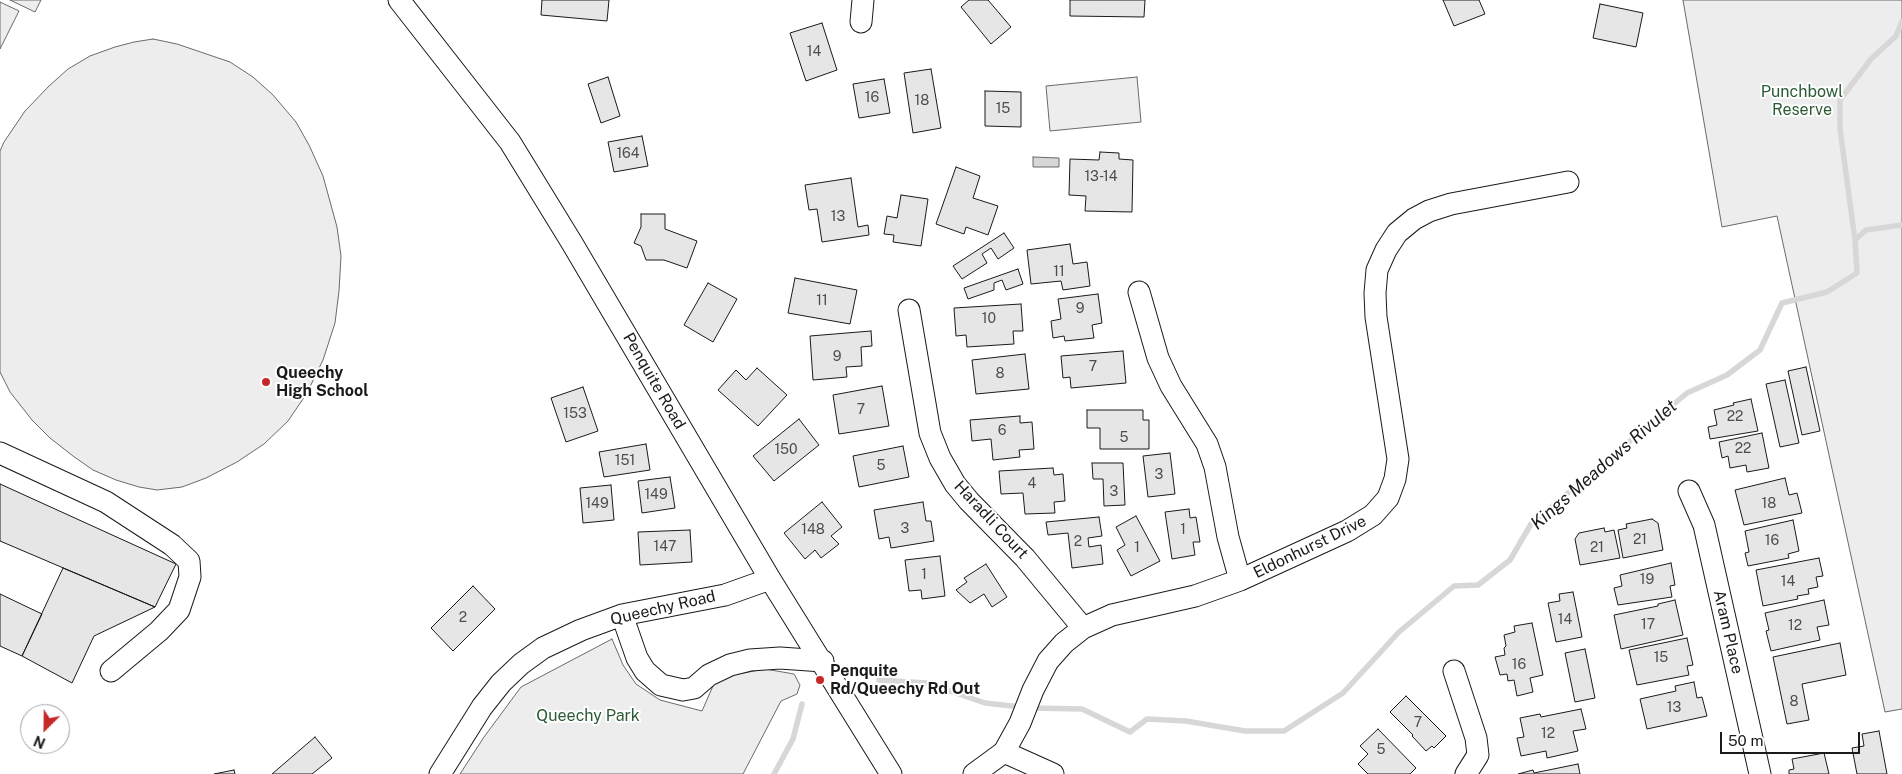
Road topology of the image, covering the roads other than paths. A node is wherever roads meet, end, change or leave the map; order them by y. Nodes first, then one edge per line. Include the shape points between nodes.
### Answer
1 (400, 0) edge
2 (863, 0) edge
3 (861, 22) dead end
4 (1568, 182) dead end
5 (1139, 292) dead end
6 (909, 310) dead end
7 (0, 453) edge
8 (1689, 491) dead end
9 (770, 579) junction
10 (1240, 580) junction
11 (622, 615) junction
12 (1083, 628) junction
13 (823, 661) junction
14 (111, 671) dead end
15 (1454, 671) dead end
16 (1004, 752) junction
17 (440, 774) edge
18 (891, 774) edge
19 (974, 774) edge
20 (1053, 774) edge
21 (1466, 774) edge
22 (1760, 774) edge

1 - 9 street, Penquite Road via 510,142
2 - 3 street
4 - 10 street, Eldonhurst Drive via 1451,204 1429,211 1397,233 1377,270 1375,293 1398,459 1388,498 1374,515 1347,531
5 - 10 street via 1161,366 1207,444
6 - 12 street, Haradli Court via 930,433 940,458 968,501 1025,558
7 - 14 street via 106,502 172,545 190,561 190,577 179,610
8 - 22 street, Aram Place via 1704,525
9 - 11 street, Queechy Road via 726,595
9 - 13 street, Penquite Road
10 - 12 street, Eldonhurst Drive via 1195,596 1112,615
11 - 13 street via 637,658 645,671 661,685 683,690 694,688 709,675 750,660
11 - 17 street, Queechy Road via 543,648 521,664 482,707
12 - 16 street, Eldonhurst Drive via 1048,661
13 - 18 street, Penquite Road
15 - 21 street via 1476,738 1478,755
16 - 19 street, Eldonhurst Drive
16 - 20 street

